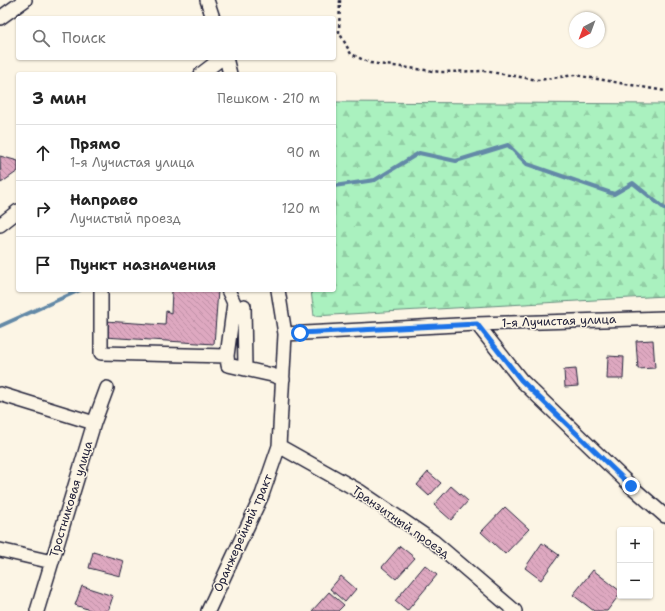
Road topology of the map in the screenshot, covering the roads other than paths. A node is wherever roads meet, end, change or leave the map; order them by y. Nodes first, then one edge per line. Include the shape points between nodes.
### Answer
1 (25, 0) edge
2 (207, 0) edge
3 (212, 16) edge
4 (0, 18) edge
5 (219, 60) edge
6 (226, 60) edge
7 (204, 72) edge
8 (230, 72) edge
9 (16, 213) edge
10 (0, 225) edge
11 (101, 292) edge
12 (229, 292) edge
13 (278, 292) edge
14 (244, 306) dead end
15 (665, 318) edge
16 (477, 324) junction
17 (285, 334) junction
18 (227, 356) junction
19 (245, 370) junction
20 (282, 379) junction
21 (107, 388) dead end
22 (0, 394) edge
23 (94, 423) junction
24 (279, 446) junction
25 (665, 516) edge
26 (0, 550) edge
27 (52, 562) junction
28 (37, 611) edge
29 (208, 611) edge
30 (515, 611) edge

1 - 4 street
2 - 3 street
5 - 7 street
6 - 8 street
9 - 10 street
11 - 18 street via 101,353
12 - 18 street via 234,303
13 - 17 street, Оранжерейный тракт
14 - 19 street
15 - 16 street, 1-я Лучистая улица
16 - 17 street, 1-я Лучистая улица
16 - 25 street via 521,380
17 - 20 street, Оранжерейный тракт
18 - 19 street via 228,365
19 - 20 street
20 - 24 street, Оранжерейный тракт
21 - 23 street, Тростниковая улица
22 - 23 street
23 - 27 street, Тростниковая улица
24 - 29 street, Оранжерейный тракт via 262,495
24 - 30 street, Транзитный проезд via 362,492 433,541
26 - 27 street
27 - 28 street, Тростниковая улица

